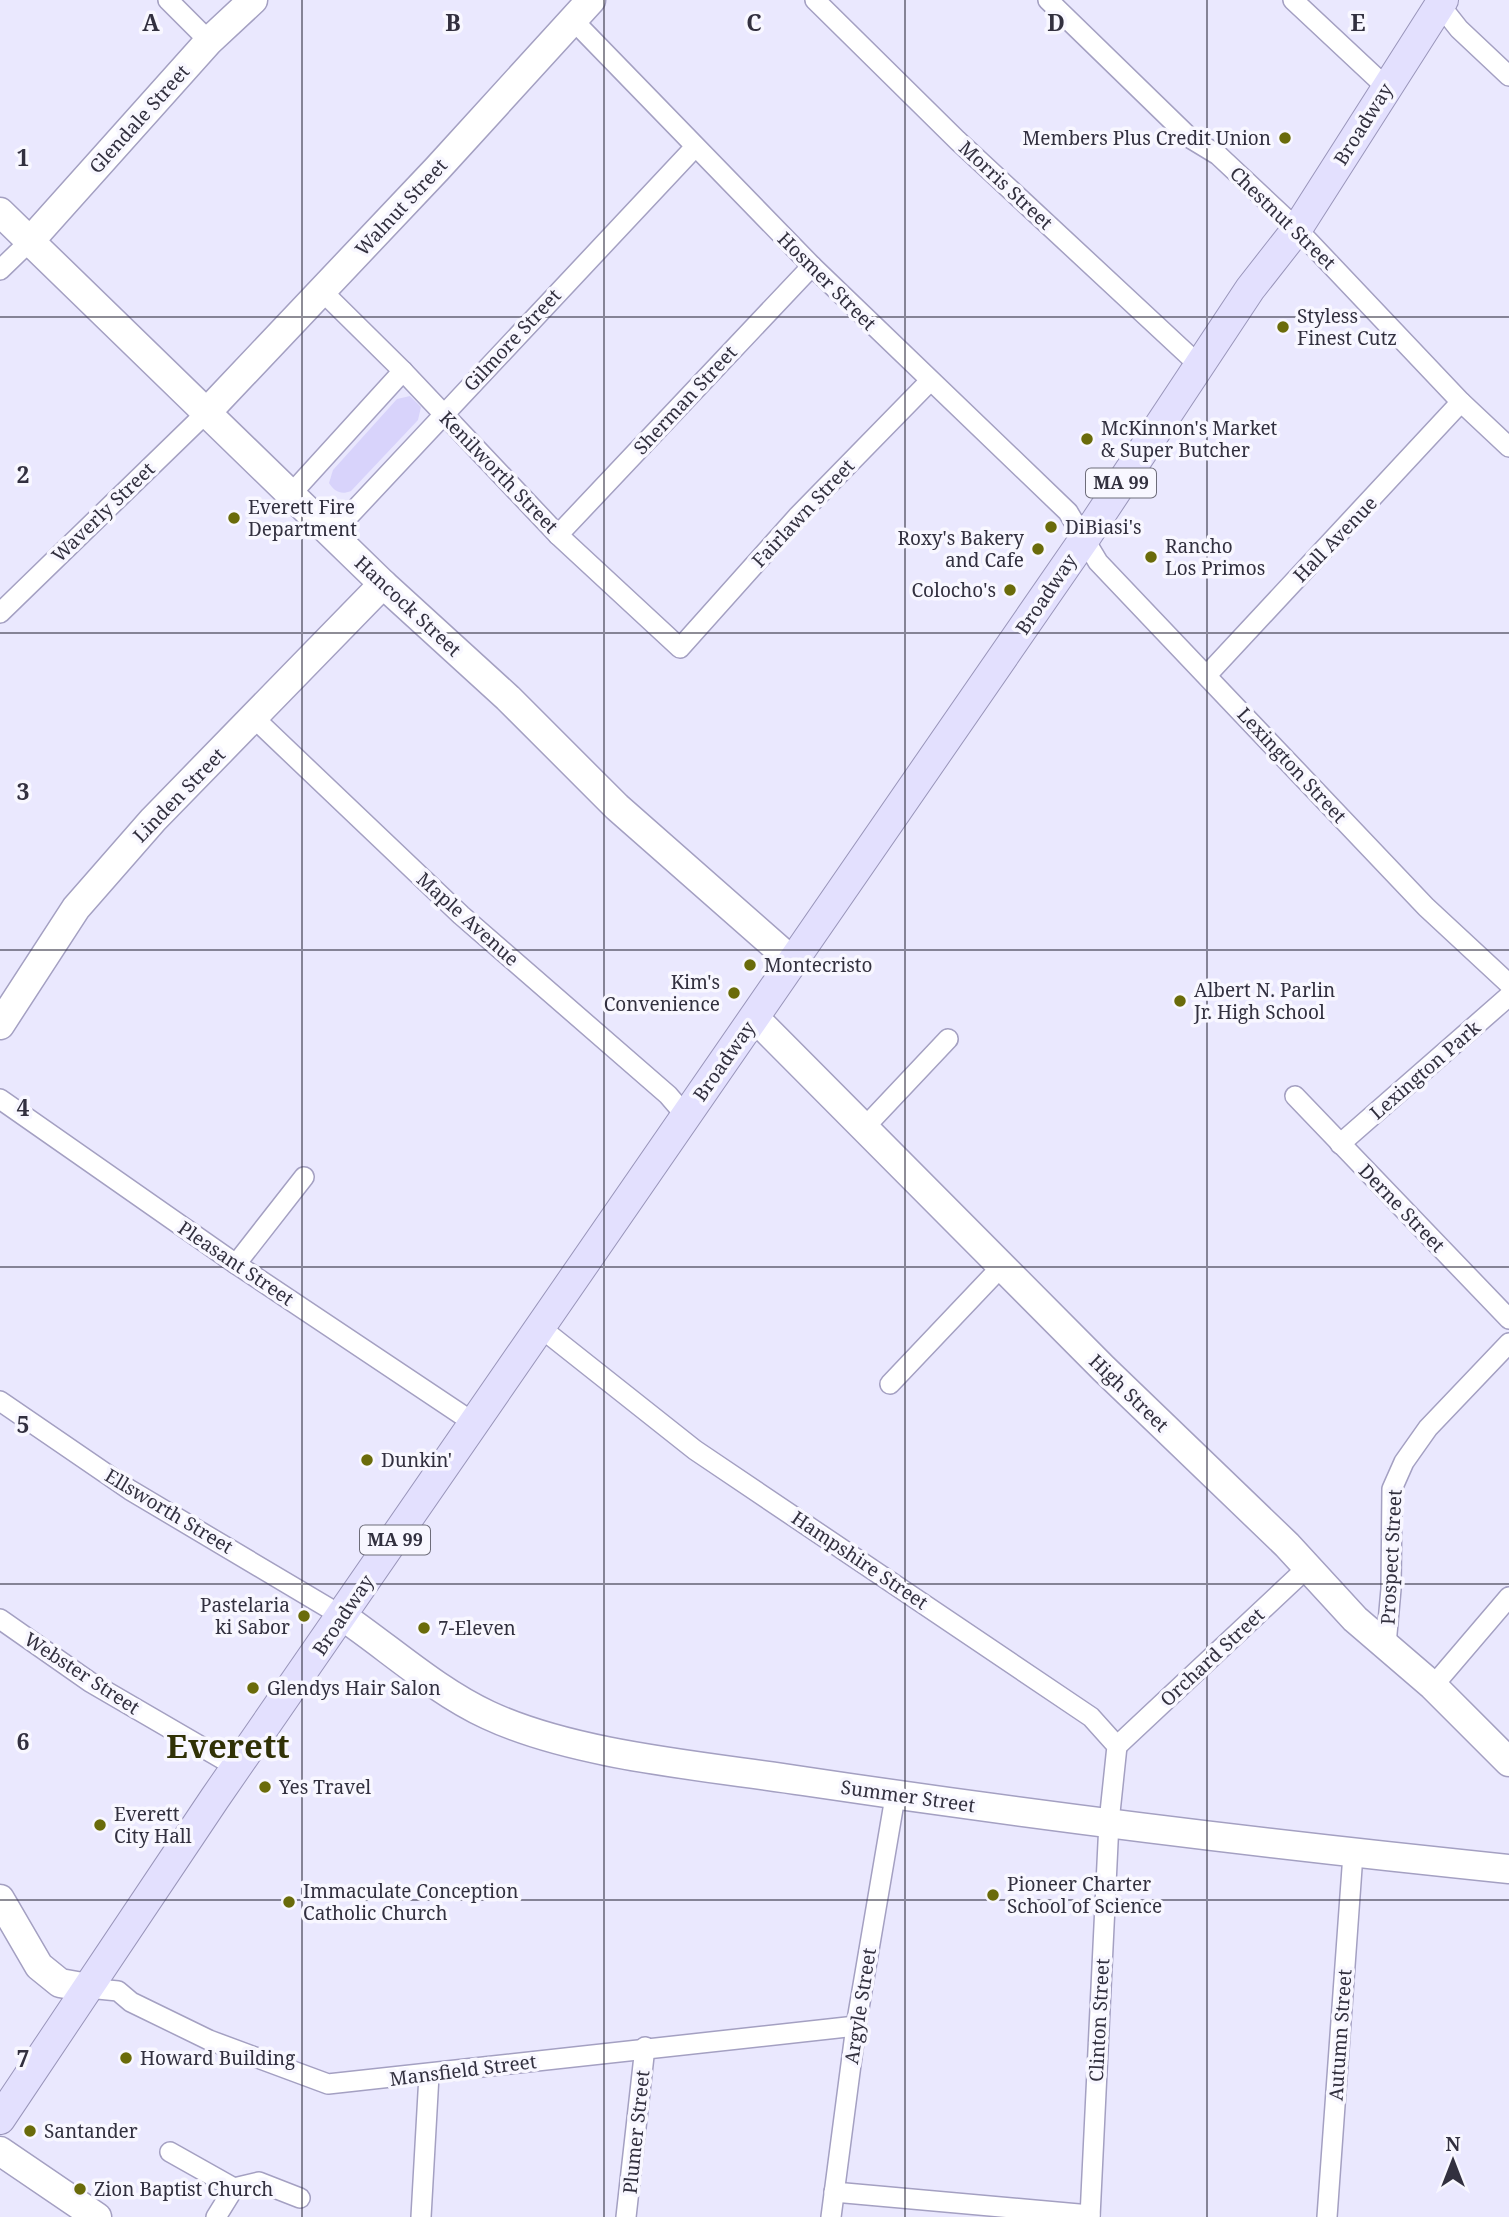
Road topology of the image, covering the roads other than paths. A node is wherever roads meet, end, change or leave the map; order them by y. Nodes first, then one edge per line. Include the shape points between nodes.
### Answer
1 (168, 0) edge
2 (253, 0) edge
3 (815, 0) edge
4 (1048, 0) edge
5 (1293, 0) edge
6 (1442, 2) edge
7 (582, 9) edge
8 (209, 41) junction
9 (1509, 76) edge
10 (1386, 87) junction
11 (695, 148) junction
12 (0, 212) edge
13 (1297, 229) junction
14 (30, 241) junction
15 (812, 266) junction
16 (0, 270) edge
17 (322, 291) junction
18 (1201, 367) junction
19 (403, 371) junction
20 (930, 382) junction
21 (1461, 402) junction
22 (207, 412) junction
23 (443, 413) junction
24 (1509, 447) edge
25 (291, 494) junction
26 (332, 534) junction
27 (558, 535) junction
28 (1085, 538) junction
29 (383, 584) junction
30 (0, 613) edge
31 (680, 648) joint
32 (1207, 675) junction
33 (254, 718) junction
34 (793, 962) junction
35 (1509, 984) edge
36 (1509, 996) edge
37 (755, 1018) junction
38 (0, 1025) edge
39 (948, 1039) dead end
40 (1295, 1096) dead end
41 (0, 1099) edge
42 (686, 1116) junction
43 (865, 1127) junction
44 (1340, 1144) junction
45 (304, 1177) dead end
46 (236, 1264) junction
47 (1002, 1266) junction
48 (1509, 1319) edge
49 (541, 1328) junction
50 (1509, 1343) edge
51 (890, 1384) dead end
52 (0, 1401) edge
53 (474, 1423) junction
54 (1308, 1567) junction
55 (1509, 1597) edge
56 (342, 1616) junction
57 (0, 1619) edge
58 (1386, 1645) junction
59 (1433, 1686) junction
60 (1117, 1746) junction
61 (1509, 1762) edge
62 (238, 1768) junction
63 (895, 1797) junction
64 (1109, 1822) junction
65 (1353, 1854) junction
66 (1509, 1869) edge
67 (0, 1899) edge
68 (88, 1988) junction
69 (856, 2026) junction
70 (645, 2047) junction
71 (429, 2075) junction
72 (0, 2119) edge
73 (0, 2151) edge
74 (170, 2152) dead end
75 (234, 2188) junction
76 (834, 2192) junction
77 (300, 2198) dead end
78 (1090, 2216) edge
79 (97, 2217) edge
80 (216, 2217) edge
81 (421, 2217) edge
82 (626, 2217) edge
83 (831, 2217) edge
84 (1327, 2217) edge

1 - 8 street
2 - 8 street, Glendale Street
3 - 18 street, Morris Street via 957,141
4 - 13 street, Chestnut Street via 1189,138 1218,155
5 - 10 street
6 - 9 street via 1459,29
6 - 10 main road, Broadway / MA 99
7 - 11 street, Hosmer Street
7 - 17 street, Walnut Street
8 - 14 street, Glendale Street
10 - 13 main road, Broadway / MA 99
11 - 15 street, Hosmer Street
11 - 23 street, Gilmore Street
12 - 14 street, Hancock Street
13 - 18 main road, Broadway / MA 99 via 1250,289
13 - 21 street, Chestnut Street
14 - 16 street
14 - 22 street, Hancock Street
15 - 20 street, Hosmer Street
15 - 27 street, Sherman Street
17 - 19 street, Kenilworth Street
17 - 22 street, Walnut Street
18 - 28 main road, Broadway / MA 99
19 - 23 street, Kenilworth Street
19 - 25 street
20 - 28 street, Hosmer Street via 1068,512
20 - 31 street, Fairlawn Street via 797,517
21 - 24 street, Chestnut Street
21 - 32 street, Hall Avenue
22 - 25 street, Hancock Street
22 - 30 street, Waverly Street
23 - 26 street, Gilmore Street
23 - 27 street, Kenilworth Street
25 - 26 street, Hancock Street
26 - 29 street, Hancock Street
27 - 31 street, Kenilworth Street
28 - 32 street, Lexington Street via 1098,562
28 - 34 main road, Broadway / MA 99
29 - 33 street, Linden Street
29 - 34 street, Hancock Street via 508,698 617,807
32 - 35 street, Lexington Street via 1426,907
33 - 38 street, Linden Street via 153,820 76,908
33 - 42 street, Maple Avenue via 461,915 668,1095
34 - 37 main road, Broadway / MA 99
36 - 44 street, Lexington Park
37 - 42 main road, Broadway / MA 99
37 - 43 street, High Street
39 - 43 street
40 - 44 street, Derne Street
41 - 46 street, Pleasant Street
42 - 49 main road, Broadway / MA 99
43 - 47 street, High Street
44 - 48 street, Derne Street
45 - 46 street
46 - 53 street, Pleasant Street
47 - 51 street
47 - 54 street, High Street
49 - 53 main road, Broadway / MA 99
49 - 60 street, Hampshire Street via 695,1450 1091,1717
50 - 58 street, Prospect Street via 1427,1428 1392,1489
52 - 56 street, Ellsworth Street via 130,1490
53 - 56 main road, Broadway / MA 99
54 - 58 street, High Street via 1355,1619
54 - 60 street, Orchard Street
55 - 59 street
56 - 62 main road, Broadway / MA 99
56 - 63 street, Summer Street via 464,1702 544,1737
57 - 62 street, Webster Street via 90,1682
58 - 59 street, High Street
59 - 61 street, High Street
60 - 64 street
62 - 68 main road, Broadway / MA 99
63 - 64 street, Summer Street
63 - 69 street, Argyle Street
64 - 65 street, Summer Street
64 - 78 street, Clinton Street
65 - 66 street, Summer Street
65 - 84 street, Autumn Street
67 - 68 street via 39,1966 60,1983
68 - 71 street, Mansfield Street via 118,1992 209,2040 328,2084
68 - 72 main road, Broadway / MA 99
69 - 70 street, Mansfield Street
69 - 76 street, Argyle Street
70 - 71 street, Mansfield Street
70 - 82 street, Plumer Street
71 - 81 street
73 - 79 street
74 - 75 street
75 - 77 street via 259,2182
75 - 80 street
76 - 78 street
76 - 83 street, Argyle Street

